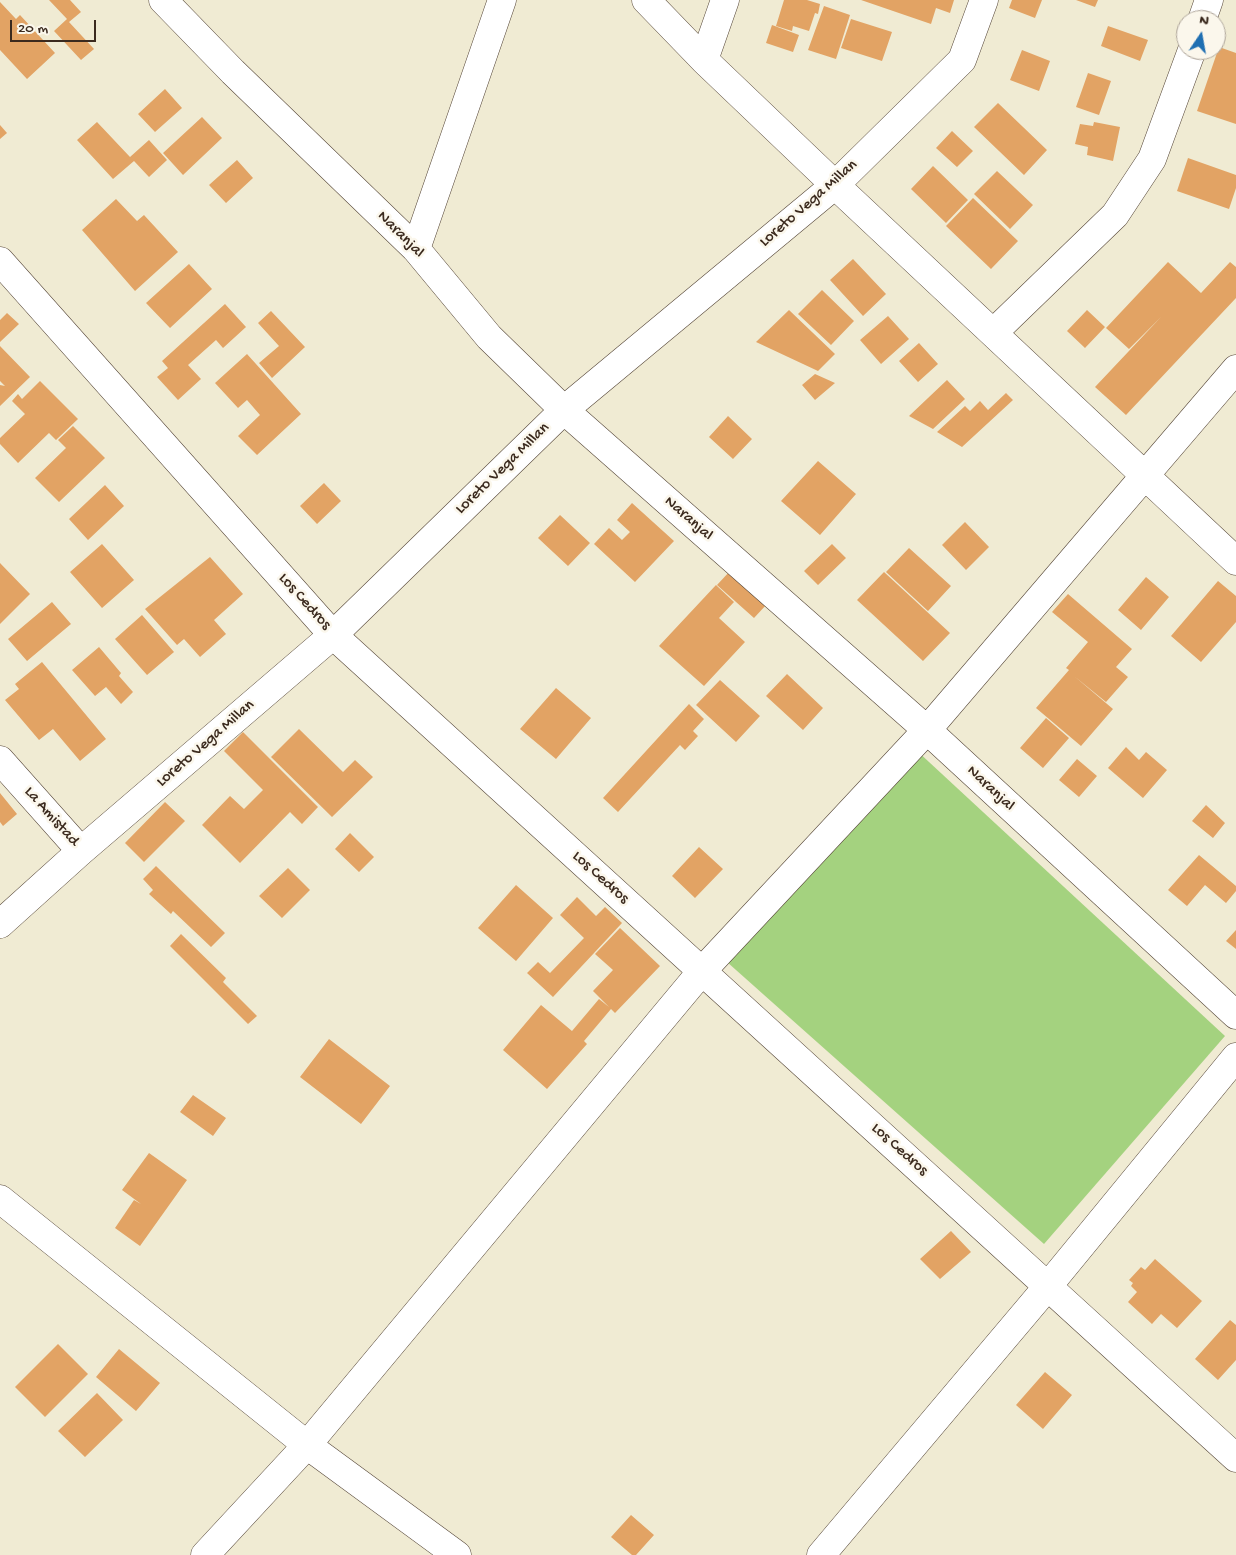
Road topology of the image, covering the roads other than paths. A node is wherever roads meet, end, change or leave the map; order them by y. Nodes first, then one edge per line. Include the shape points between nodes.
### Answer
1 (163, 0) edge
2 (502, 0) edge
3 (646, 0) edge
4 (726, 0) edge
5 (984, 0) edge
6 (704, 60) junction
7 (1188, 60) edge
8 (835, 185) junction
9 (416, 249) junction
10 (0, 261) edge
11 (994, 333) junction
12 (1236, 369) edge
13 (564, 410) junction
14 (1144, 474) junction
15 (1236, 560) edge
16 (333, 635) junction
17 (927, 730) junction
18 (0, 760) edge
19 (81, 851) junction
20 (0, 924) edge
21 (702, 971) junction
22 (1236, 1015) edge
23 (1236, 1057) edge
24 (0, 1199) edge
25 (1048, 1286) junction
26 (307, 1444) junction
27 (1236, 1458) edge
28 (205, 1555) edge
29 (458, 1555) edge
30 (821, 1555) edge

1 - 9 street, Naranjal
2 - 9 street
3 - 6 street
4 - 6 street
5 - 8 street, Loreto Vega Millan via 962,60
6 - 8 street
7 - 11 street via 1152,160 1115,215
8 - 11 street
8 - 13 street, Loreto Vega Millan
9 - 13 street, Naranjal via 489,337
10 - 16 street, Los Cedros
11 - 14 street
12 - 14 street
13 - 16 street, Loreto Vega Millan
13 - 17 street, Naranjal
14 - 15 street
14 - 17 street
16 - 19 street, Loreto Vega Millan
16 - 21 street, Los Cedros
17 - 21 street
17 - 22 street, Naranjal
18 - 19 street, La Amistad
19 - 20 street, Loreto Vega Millan
21 - 25 street, Los Cedros
21 - 26 street
23 - 25 street
24 - 26 street
25 - 27 street, Los Cedros
25 - 30 street
26 - 28 street
26 - 29 street

